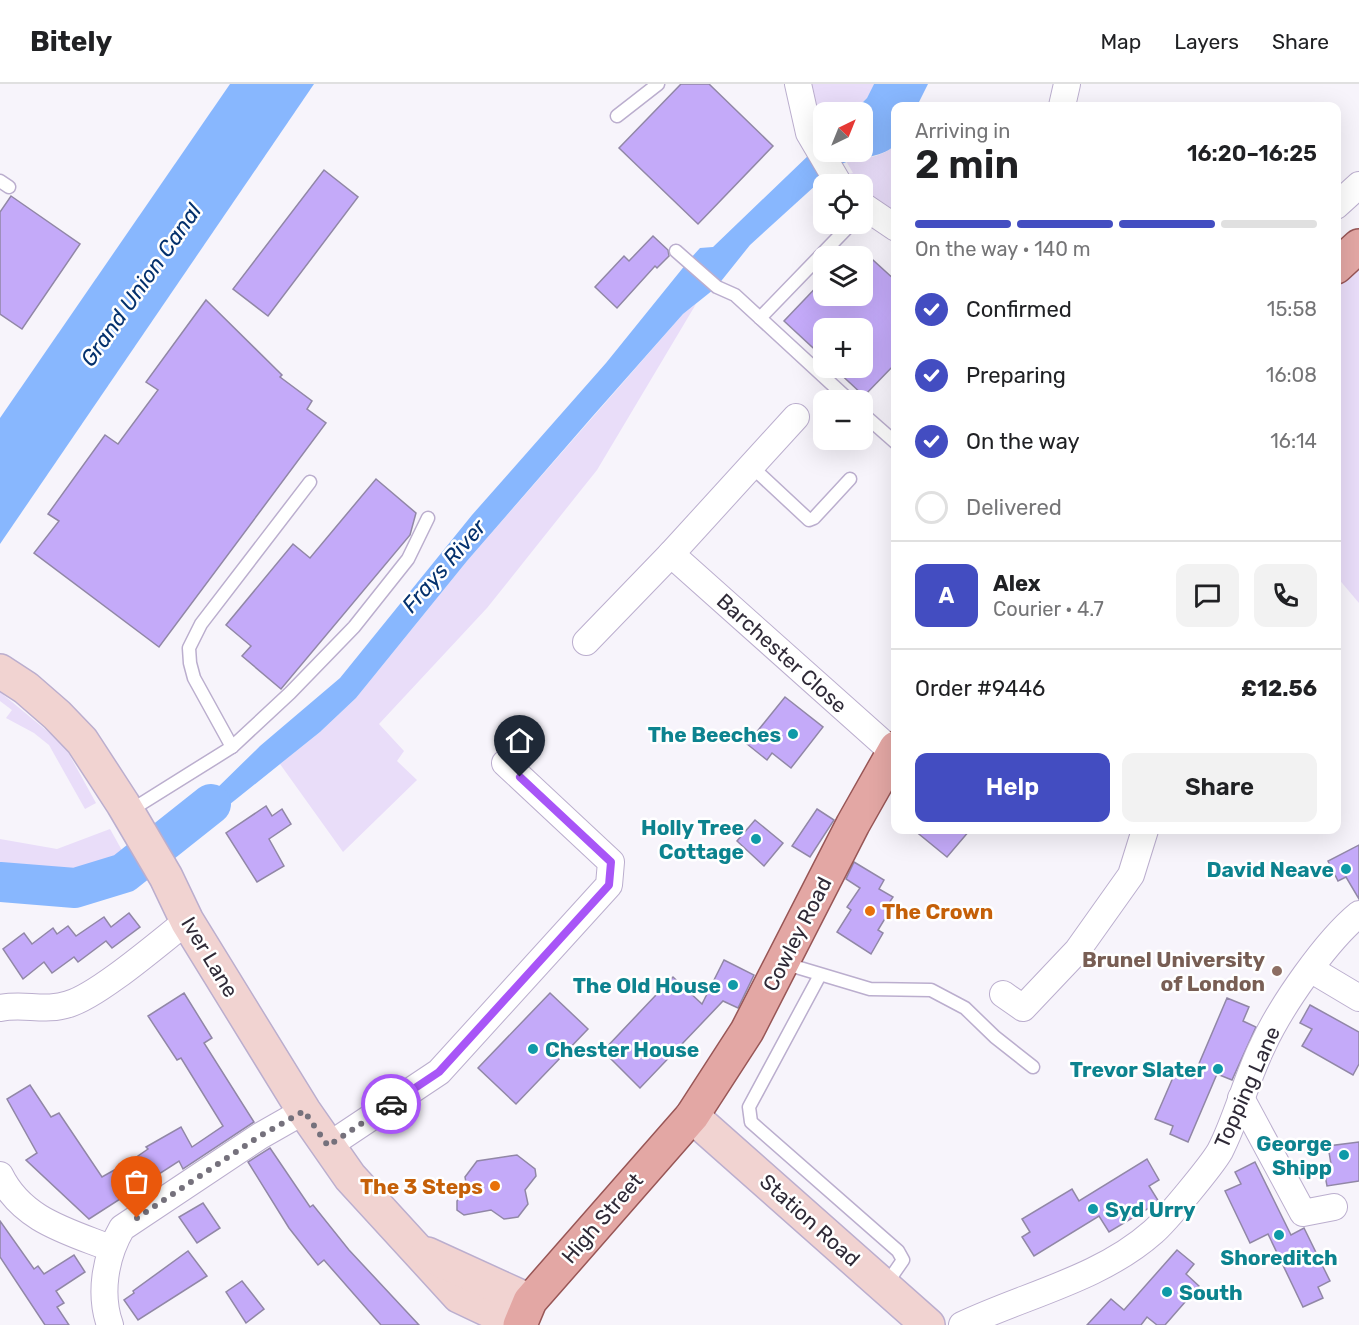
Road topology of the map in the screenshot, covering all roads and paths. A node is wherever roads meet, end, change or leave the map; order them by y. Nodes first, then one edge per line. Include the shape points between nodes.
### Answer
1 (658, 84) edge
2 (798, 84) edge
3 (1067, 84) edge
4 (1063, 102) edge
5 (617, 116) dead end
6 (833, 174) edge
7 (1359, 185) edge
8 (1341, 201) edge
9 (873, 218) edge
10 (891, 226) edge
11 (839, 234) edge
12 (1359, 246) edge
13 (676, 251) dead end
14 (1341, 262) edge
15 (760, 318) junction
16 (838, 390) edge
17 (796, 417) dead end
18 (873, 422) edge
19 (891, 438) edge
20 (752, 467) junction
21 (850, 479) dead end
22 (310, 482) dead end
23 (428, 518) dead end
24 (671, 554) junction
25 (586, 642) dead end
26 (0, 671) edge
27 (232, 747) junction
28 (891, 747) edge
29 (891, 756) edge
30 (505, 763) dead end
31 (132, 821) junction
32 (1144, 834) edge
33 (1359, 914) edge
34 (187, 921) junction
35 (782, 963) junction
36 (1312, 970) junction
37 (820, 975) junction
38 (1003, 994) dead end
39 (1359, 998) edge
40 (0, 1008) edge
41 (1033, 1067) dead end
42 (1240, 1098) junction
43 (304, 1111) junction
44 (692, 1116) junction
45 (328, 1146) junction
46 (0, 1175) edge
47 (1334, 1207) dead end
48 (110, 1248) junction
49 (885, 1286) junction
50 (525, 1313) edge
51 (110, 1325) edge
52 (928, 1325) edge
53 (962, 1325) edge

1 - 5 lane
2 - 6 street via 812,140
3 - 4 street
7 - 8 street
9 - 10 street
11 - 15 lane
12 - 14 main road
13 - 15 lane
15 - 16 lane
17 - 20 street
18 - 19 lane
20 - 21 lane via 809,519
20 - 24 street
22 - 27 lane via 201,624 189,648 195,678
23 - 27 lane via 408,559 354,627
24 - 25 street
24 - 28 street, Barchester Close
26 - 31 main road, Iver Lane via 49,708 82,741
27 - 31 lane
29 - 35 main road, Cowley Road via 860,823
30 - 45 street via 611,862 609,885 439,1072
31 - 34 main road, Iver Lane
32 - 38 street via 1131,875 1077,951 1023,1008
33 - 36 street, Topping Lane via 1339,930
34 - 40 street via 97,989 70,1004 42,1009
34 - 43 main road, Iver Lane
35 - 37 lane
35 - 44 main road, Cowley Road via 747,1031
36 - 39 street
36 - 42 street, Topping Lane via 1263,1044
37 - 41 lane via 870,989 931,990 965,1008
37 - 49 lane via 749,1107 751,1122 898,1251 903,1260
42 - 47 street via 1303,1213
42 - 53 street, Topping Lane via 1219,1152 1154,1232 1102,1267
43 - 45 main road, Iver Lane
43 - 48 street via 122,1228
44 - 49 main road, Station Road
44 - 50 main road, High Street
45 - 50 main road, Iver Lane via 387,1220 417,1249
46 - 48 street via 22,1206 37,1218
48 - 51 street via 103,1304
49 - 52 main road, Station Road

